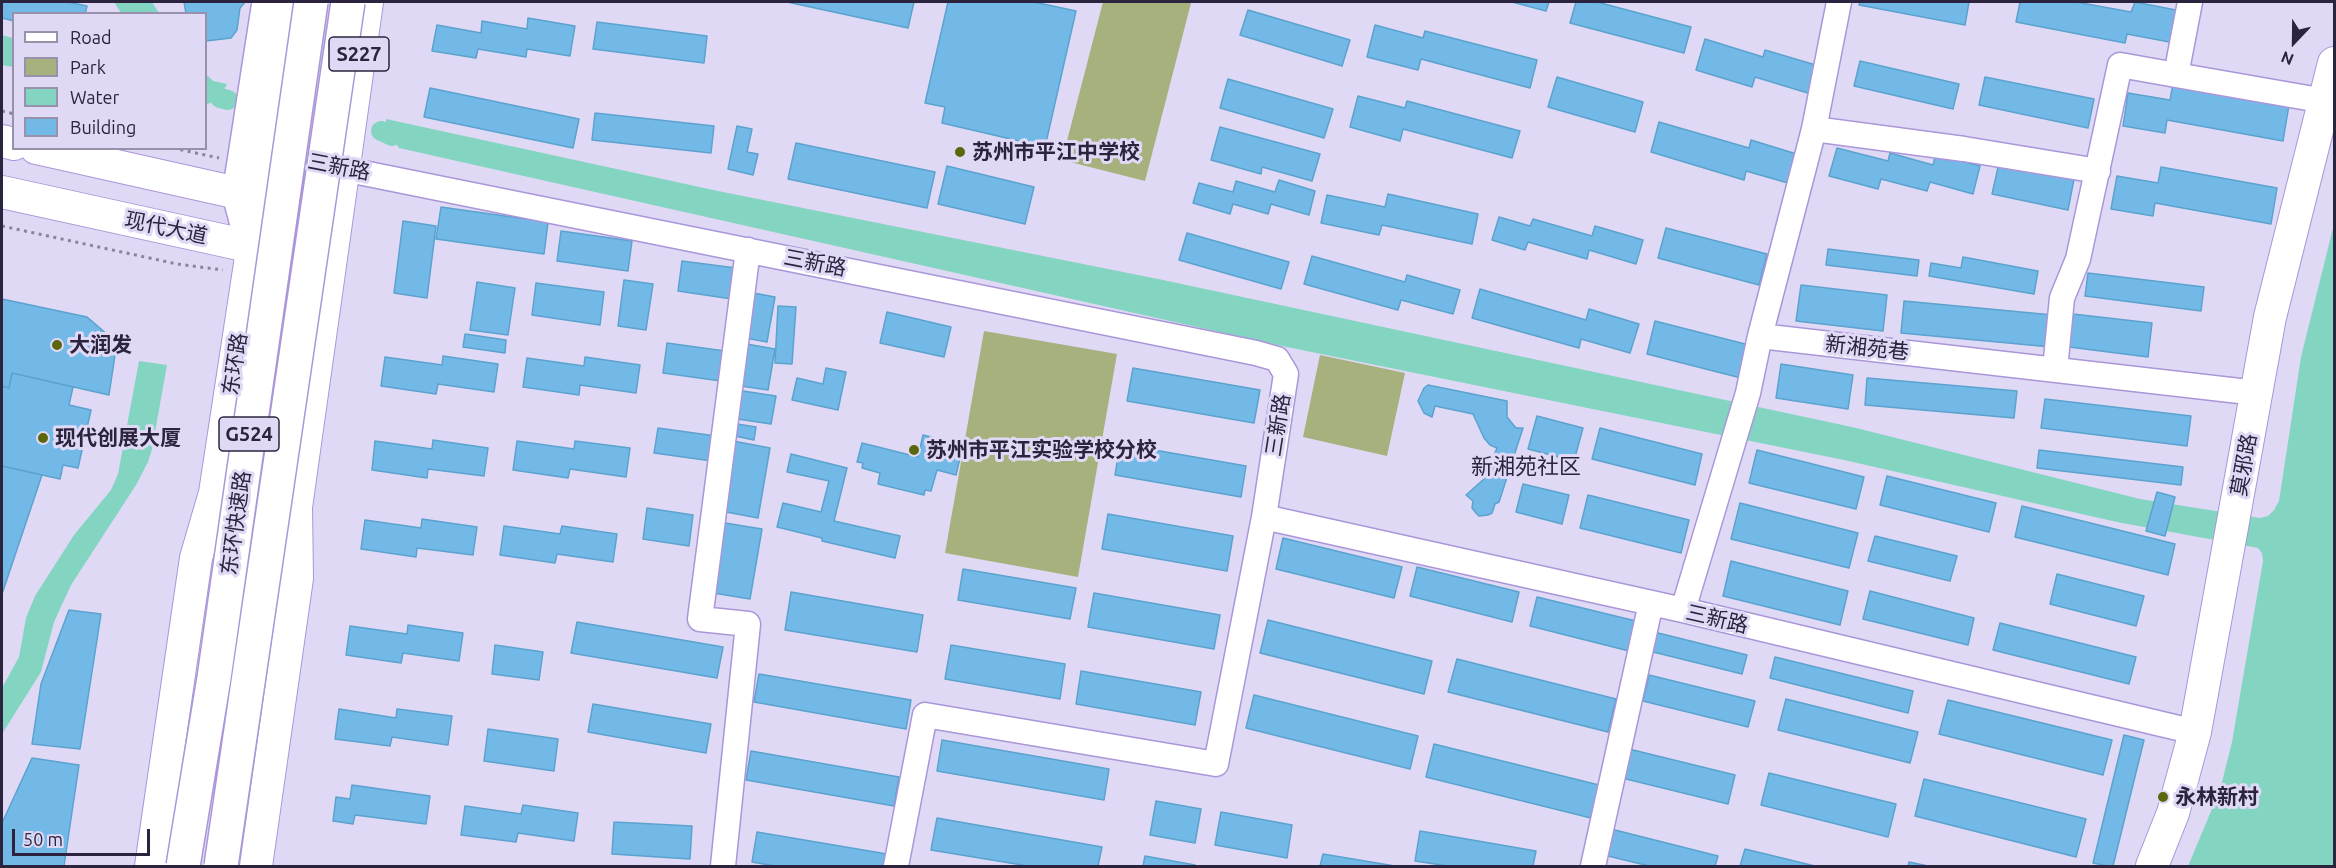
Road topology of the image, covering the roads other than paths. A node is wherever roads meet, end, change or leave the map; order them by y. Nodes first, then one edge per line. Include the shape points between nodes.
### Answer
1 (269, 2) edge
2 (290, 2) edge
3 (311, 2) edge
4 (348, 2) edge
5 (367, 2) edge
6 (1839, 2) edge
7 (2190, 2) edge
8 (2334, 63) edge
9 (2176, 75) junction
10 (2325, 101) junction
11 (1814, 129) junction
12 (45, 150) edge
13 (256, 151) junction
14 (343, 167) junction
15 (2098, 171) junction
16 (2, 192) edge
17 (250, 196) junction
18 (338, 208) junction
19 (748, 250) junction
20 (331, 257) junction
21 (250, 261) junction
22 (240, 330) junction
23 (1760, 336) junction
24 (319, 343) junction
25 (2055, 369) junction
26 (2257, 393) junction
27 (1264, 517) junction
28 (1651, 603) junction
29 (1683, 610) junction
30 (2195, 732) junction
31 (151, 867) edge
32 (183, 867) edge
33 (222, 867) edge
34 (256, 867) edge
35 (723, 867) edge
36 (896, 867) edge
37 (1593, 867) edge
38 (2152, 867) edge

1 - 13 highway
2 - 13 main road
3 - 32 highway, 东环快速路 / G524, bridge via 216,666
4 - 33 highway, 东环快速路 / G524, bridge
5 - 14 main road, S227
6 - 11 street
7 - 9 street
8 - 10 main road, 莫邪路
9 - 10 street
9 - 15 street via 2120,65
10 - 26 main road, 莫邪路 via 2270,317
11 - 15 street
11 - 23 street
12 - 17 main road
13 - 14 street, 三新路
13 - 17 highway
14 - 18 main road, S227
14 - 19 street, 三新路
15 - 25 street via 2078,259 2062,298
16 - 21 main road, 现代大道
17 - 18 main road
17 - 21 highway
18 - 20 main road, S227
19 - 27 street, 三新路 via 1277,359 1286,374
19 - 35 street via 700,620 748,624
20 - 21 main road, 现代大道
20 - 24 main road
21 - 22 main road, 东环路
22 - 24 main road
22 - 31 main road, 东环路 via 215,493 196,558
23 - 25 street, 新湘苑巷
23 - 29 street via 1735,442
24 - 34 main road via 296,507 297,578
25 - 26 street, 新湘苑巷
26 - 30 main road, 莫邪路
27 - 28 street, 三新路
27 - 36 street via 1216,764 925,716
28 - 29 street, 三新路
28 - 37 street
29 - 30 street, 三新路
30 - 38 main road, 莫邪路 via 2173,813

